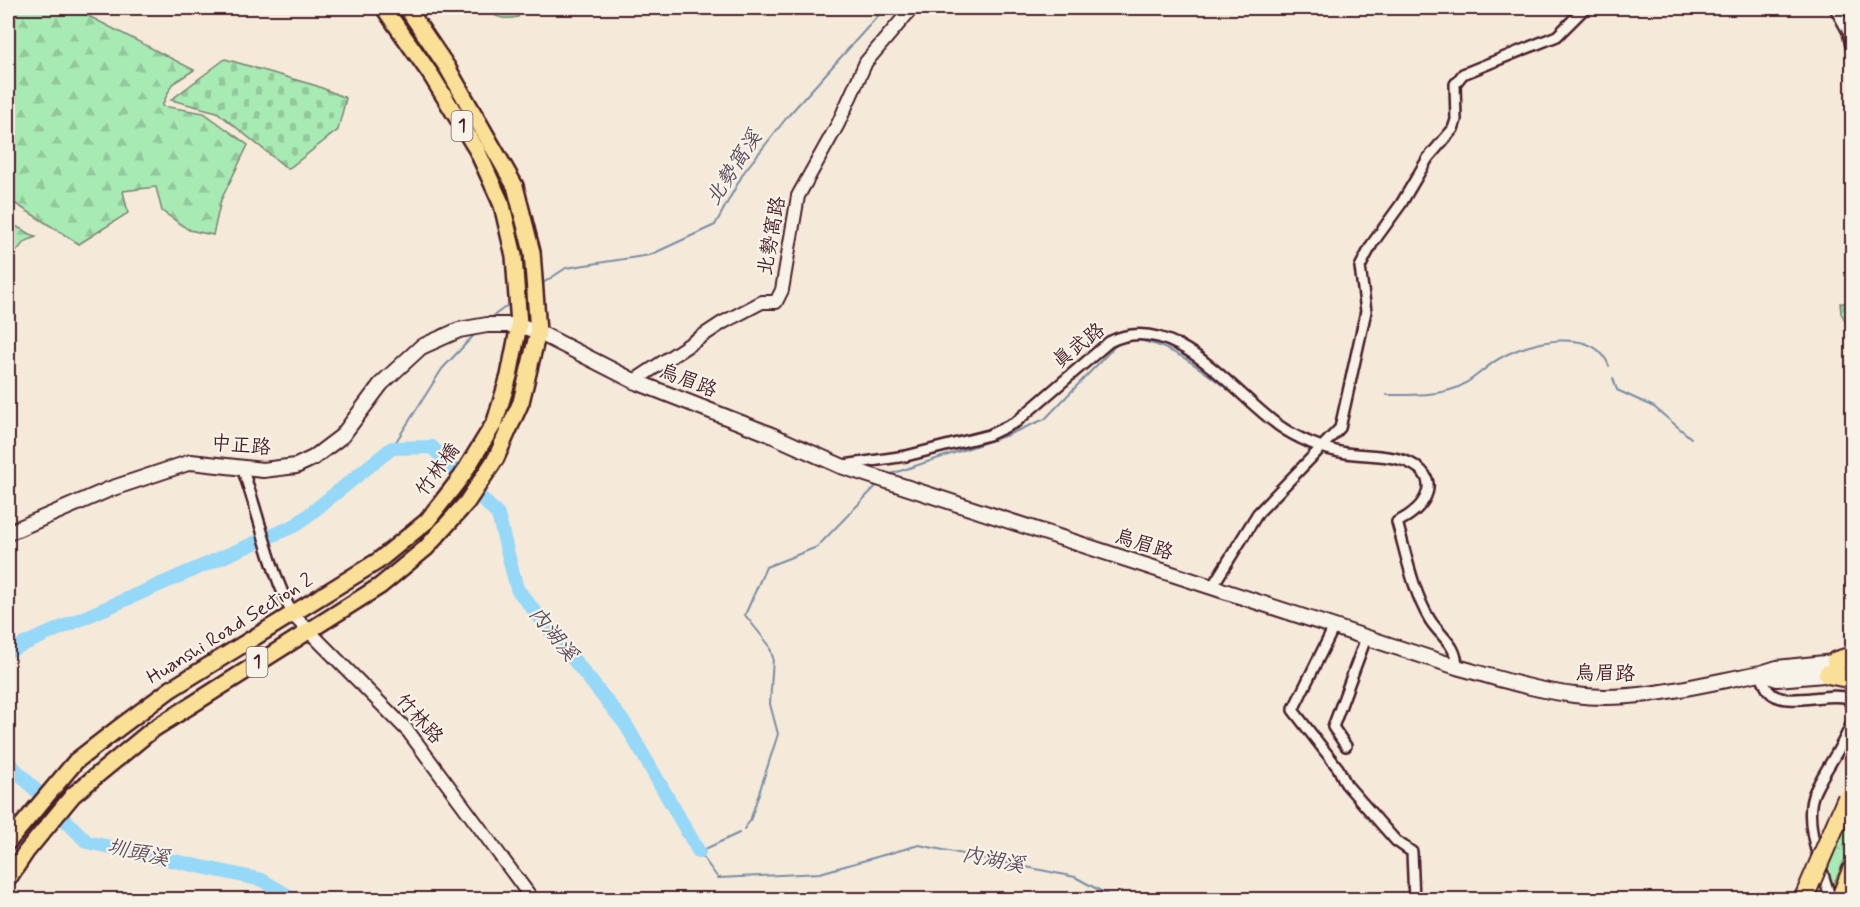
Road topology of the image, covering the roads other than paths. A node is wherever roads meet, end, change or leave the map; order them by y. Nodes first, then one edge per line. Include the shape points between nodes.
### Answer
1 (384, 8) edge
2 (407, 8) edge
3 (912, 8) edge
4 (1585, 8) edge
5 (1834, 8) edge
6 (1852, 51) edge
7 (519, 325) junction
8 (538, 332) junction
9 (634, 381) junction
10 (1324, 448) junction
11 (841, 466) junction
12 (242, 468) junction
13 (427, 521) joint
14 (8, 533) edge
15 (1212, 587) junction
16 (293, 615) junction
17 (1334, 627) junction
18 (308, 632) junction
19 (1366, 638) junction
20 (1842, 663) edge
21 (1457, 668) junction
22 (1761, 673) junction
23 (1852, 676) edge
24 (1852, 708) edge
25 (1852, 722) edge
26 (1346, 746) dead end
27 (1850, 792) edge
28 (8, 842) edge
29 (1852, 870) edge
30 (8, 879) edge
31 (533, 900) edge
32 (1413, 900) edge
33 (1803, 900) edge
34 (1831, 900) edge
35 (1839, 900) edge

1 - 7 main road, 1 via 477,150 502,205 514,256
2 - 8 main road, 1 via 447,68 515,186 532,252
3 - 9 street, 北勢窩路 via 866,62 838,124 798,196 782,290 776,302 762,302 722,323
4 - 10 street via 1557,36 1463,74 1455,84 1453,129 1428,158 1360,267 1366,310 1340,428
5 - 6 street via 1848,32
7 - 8 main road, 中正路
7 - 12 main road, 中正路 via 459,330 421,347 395,370 342,436 313,458 282,468
7 - 13 main road, 竹林橋 / 1 via 495,422 462,476
8 - 9 main road, 烏眉路
8 - 18 main road, 竹林橋 / 1 via 521,402 496,458 467,502 442,532 380,586
9 - 11 main road, 烏眉路
10 - 11 street, 真武路 via 1279,426 1193,353 1142,333 1123,335 1109,342 1016,422 989,435 906,456
10 - 15 street via 1258,513
10 - 21 street, 真武路 via 1405,461 1419,469 1428,483 1430,489 1418,509 1397,522 1423,607 1457,654
11 - 15 main road, 烏眉路
12 - 14 main road, 中正路 via 190,462 110,489
12 - 16 street, 竹林路 via 273,571
13 - 16 main road, Huanshi Road Section 2 / 1 via 378,561
15 - 17 main road, 烏眉路
16 - 18 street, 竹林路
16 - 28 main road, Huanshi Road Section 2 / 1 via 171,689 76,761
17 - 19 main road, 烏眉路
17 - 32 street via 1293,710 1346,784 1396,840 1412,852
18 - 30 main road, 1 via 152,730 73,795
18 - 31 street, 竹林路 via 408,731
19 - 21 main road, 烏眉路
19 - 26 street via 1333,727
20 - 22 main road, 烏眉路 via 1777,668
20 - 23 highway
21 - 22 main road, 烏眉路 via 1576,695 1644,695
22 - 24 street via 1769,692 1777,697 1792,700 1837,694 1848,698
25 - 34 street via 1814,792 1811,805 1819,864
27 - 33 highway, bridge
29 - 35 highway

